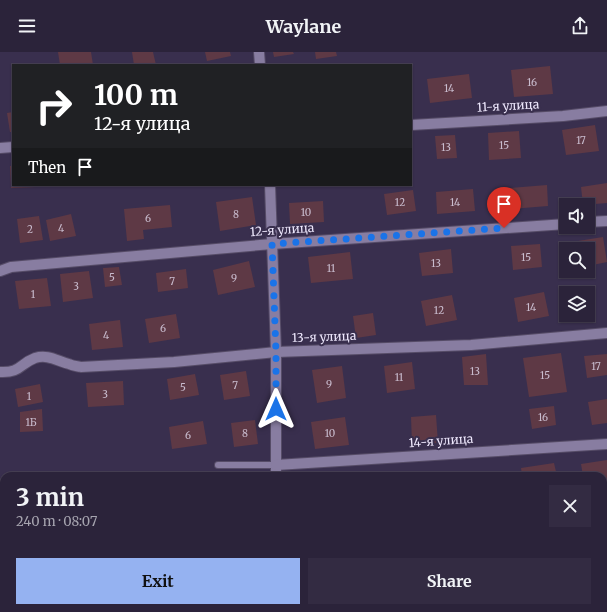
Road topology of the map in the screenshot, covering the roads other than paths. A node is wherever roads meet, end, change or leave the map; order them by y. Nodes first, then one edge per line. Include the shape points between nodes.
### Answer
1 (259, 52) edge
2 (260, 64) edge
3 (607, 111) edge
4 (412, 125) edge
5 (12, 147) edge
6 (0, 148) edge
7 (270, 186) edge
8 (607, 221) edge
9 (595, 222) edge
10 (559, 224) edge
11 (272, 244) junction
12 (0, 271) edge
13 (607, 333) edge
14 (276, 352) junction
15 (0, 372) edge
16 (607, 444) edge
17 (218, 465) dead end
18 (276, 465) junction
19 (276, 472) edge

1 - 2 street
3 - 4 street, 11-я улица
5 - 6 street
7 - 11 street
8 - 9 street
10 - 11 street, 12-я улица
11 - 12 street, 12-я улица via 11,267
11 - 14 street
13 - 14 street, 13-я улица via 471,345
14 - 15 street, 13-я улица via 174,362 81,367 44,357 35,358 10,372
14 - 18 street
16 - 18 street, 14-я улица
17 - 18 lane
18 - 19 street

